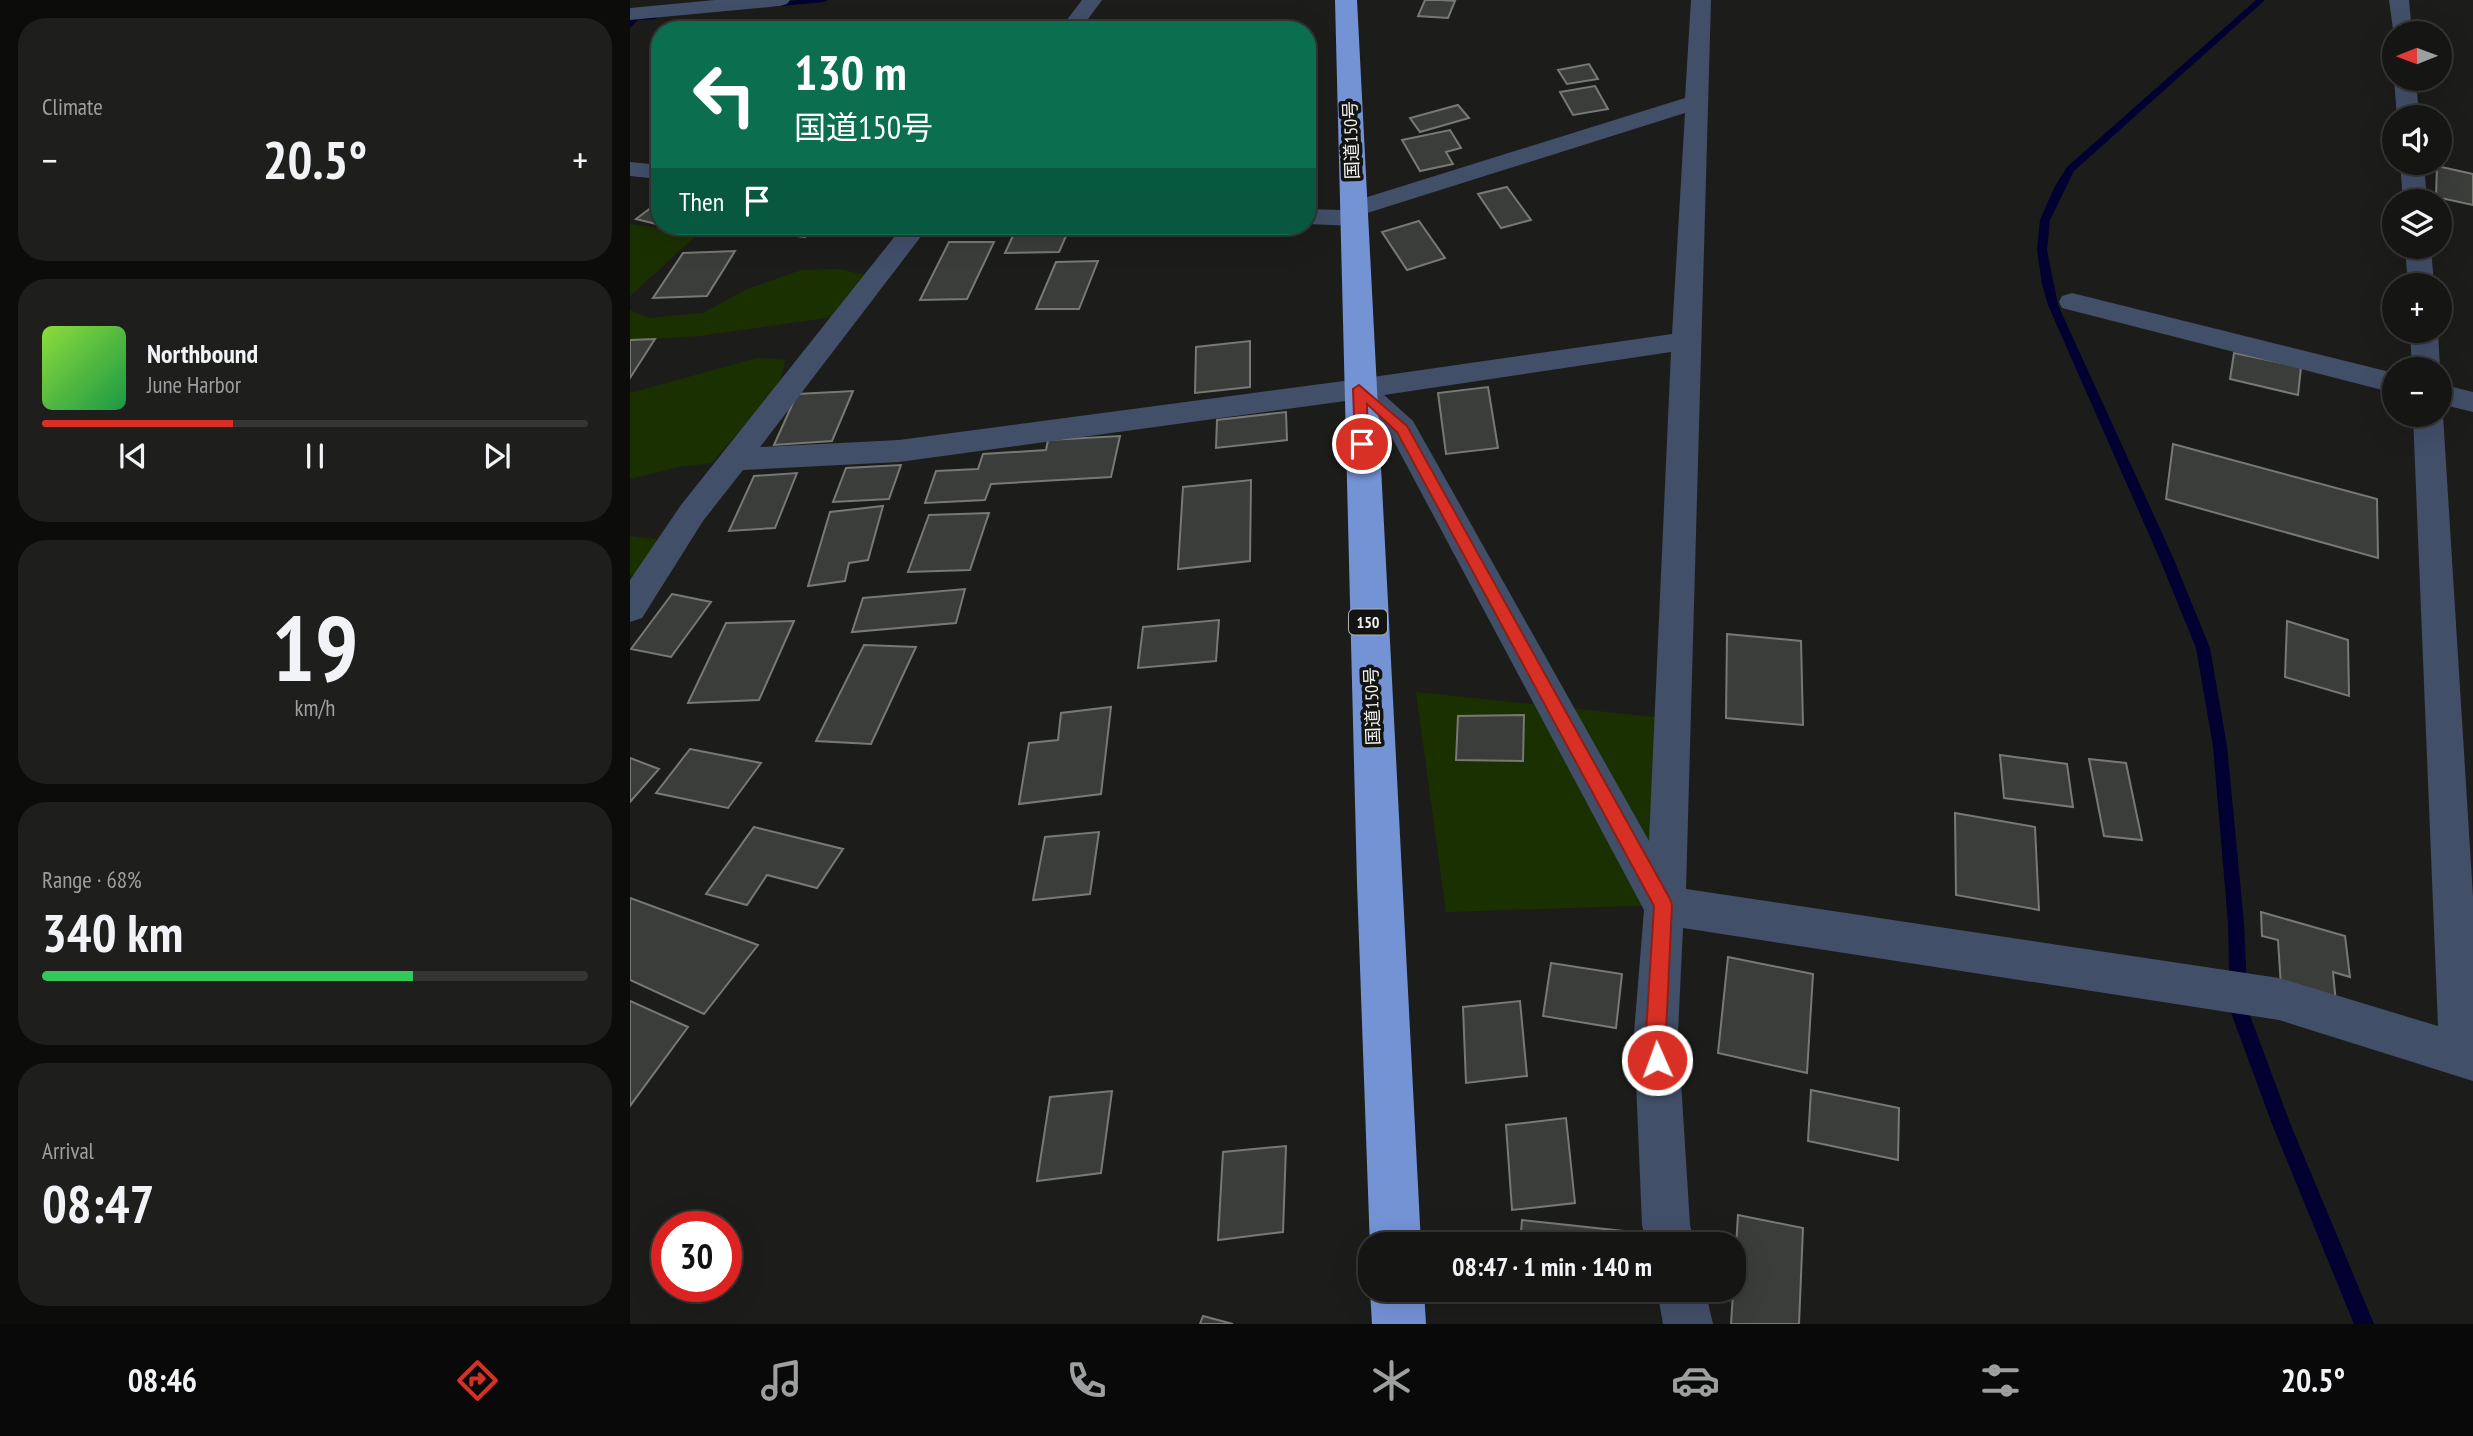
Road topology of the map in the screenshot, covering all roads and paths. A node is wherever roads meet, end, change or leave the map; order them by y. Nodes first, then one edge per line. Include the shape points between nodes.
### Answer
1 (780, 0) edge
2 (1092, 0) edge
3 (1346, 0) edge
4 (1701, 0) edge
5 (2399, 0) edge
6 (630, 15) edge
7 (1076, 21) edge
8 (2401, 21) edge
9 (1696, 102) junction
10 (630, 169) edge
11 (651, 171) edge
12 (1354, 214) junction
13 (1316, 216) edge
14 (909, 235) edge
15 (2072, 302) dead end
16 (1686, 341) junction
17 (2382, 380) edge
18 (1359, 389) junction
19 (2452, 397) edge
20 (2473, 402) edge
21 (2429, 427) edge
22 (733, 460) junction
23 (630, 608) edge
24 (1663, 905) junction
25 (2467, 1056) edge
26 (1394, 1232) edge
27 (1668, 1232) edge
28 (1398, 1302) edge
29 (1683, 1302) edge
30 (1399, 1324) edge
31 (1688, 1324) edge

1 - 6 street
2 - 7 street
3 - 12 highway, 国道150号 / 150
4 - 9 street
5 - 8 street
9 - 12 street
9 - 16 street
10 - 11 street
12 - 13 street
12 - 18 highway, 国道150号 / 150
14 - 22 street
15 - 17 street
16 - 18 street
16 - 24 street via 1670,820
18 - 22 street via 899,451
18 - 24 street via 1402,429
18 - 26 highway, 国道150号 / 150
19 - 20 street
21 - 25 street
22 - 23 street
24 - 25 street via 2278,999
24 - 27 street via 1656,1033
28 - 30 highway
29 - 31 street

